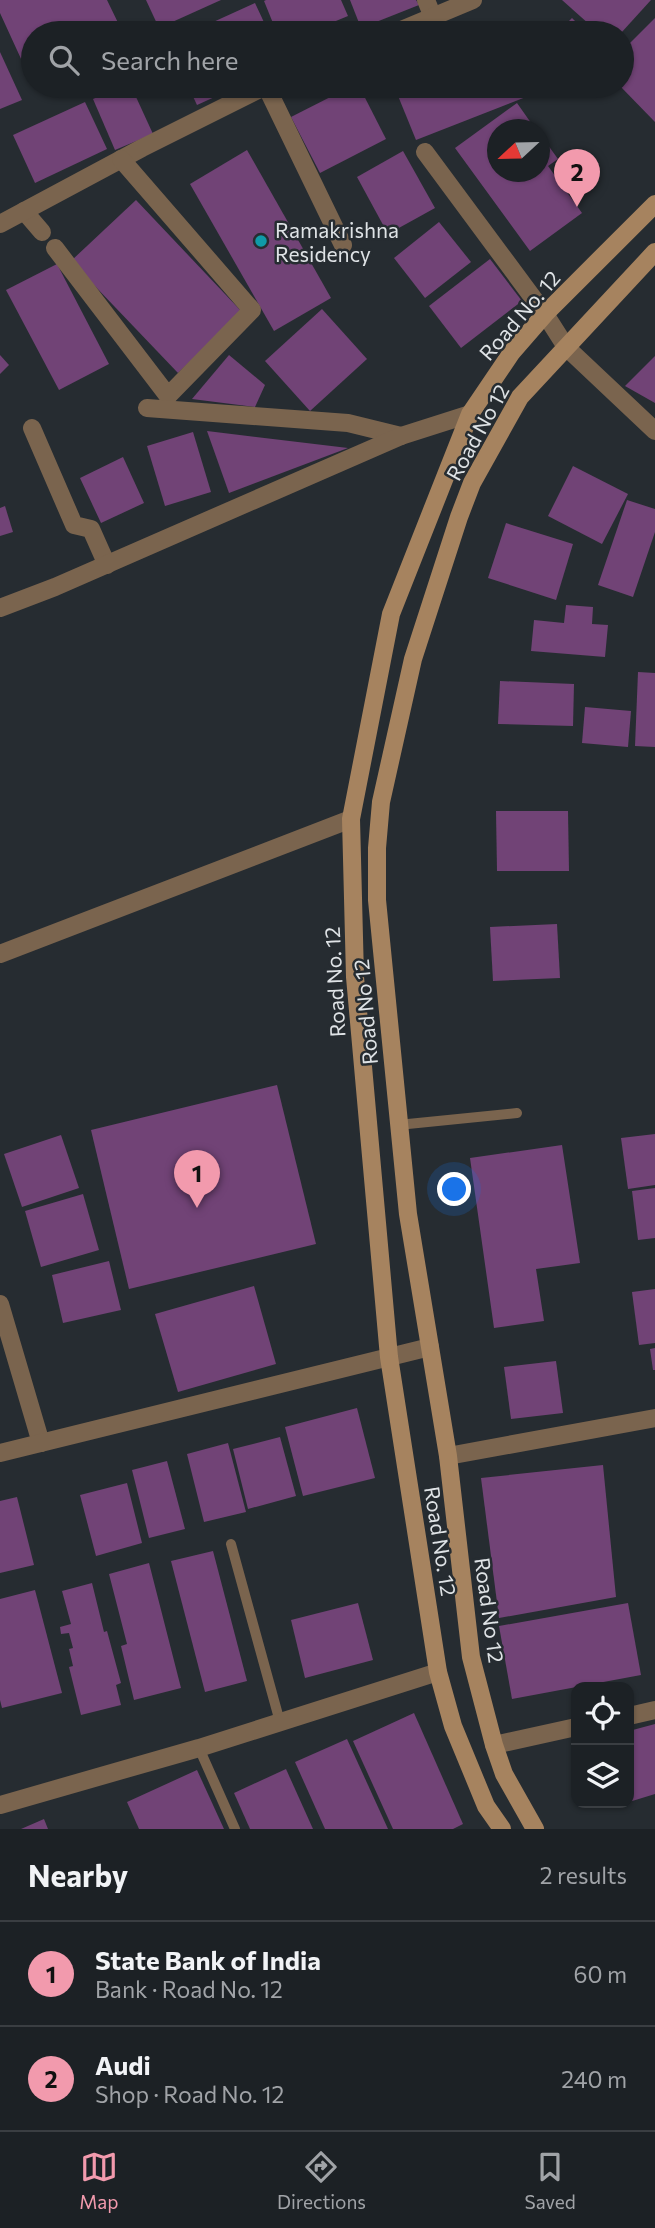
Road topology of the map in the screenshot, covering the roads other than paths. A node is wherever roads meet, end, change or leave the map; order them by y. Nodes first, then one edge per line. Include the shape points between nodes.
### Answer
1 (426, 0) edge
2 (473, 0) edge
3 (433, 17) junction
4 (423, 21) edge
5 (242, 98) edge
6 (272, 98) edge
7 (425, 152) dead end
8 (121, 159) junction
9 (655, 204) edge
10 (23, 211) junction
11 (0, 224) edge
12 (42, 232) dead end
13 (343, 245) dead end
14 (55, 248) dead end
15 (655, 252) edge
16 (545, 314) junction
17 (566, 347) junction
18 (147, 408) dead end
19 (470, 414) junction
20 (32, 428) dead end
21 (655, 431) edge
22 (401, 436) junction
23 (107, 565) junction
24 (0, 608) edge
25 (351, 819) junction
26 (0, 954) edge
27 (517, 1113) dead end
28 (398, 1125) junction
29 (0, 1304) edge
30 (430, 1347) junction
31 (389, 1357) junction
32 (655, 1418) edge
33 (41, 1443) junction
34 (0, 1453) edge
35 (448, 1456) junction
36 (231, 1544) dead end
37 (438, 1672) junction
38 (655, 1710) edge
39 (634, 1715) edge
40 (280, 1722) junction
41 (571, 1728) edge
42 (494, 1745) junction
43 (199, 1748) junction
44 (0, 1805) edge
45 (235, 1829) edge
46 (502, 1829) edge
47 (535, 1829) edge

1 - 3 street
2 - 3 street
3 - 4 street
5 - 8 street
6 - 13 street
7 - 16 street
8 - 10 street
8 - 14 street via 252,310 168,396
9 - 16 main road, Road No. 12
10 - 11 street
10 - 12 street
15 - 17 main road, Road No 12
16 - 17 street
16 - 19 main road, Road No. 12 via 512,352
17 - 21 street
17 - 28 main road, Road No 12 via 520,397 458,517 413,659 381,802 377,900
18 - 22 street via 348,423
19 - 22 street
19 - 25 main road, Road No. 12 via 391,614
20 - 23 street via 74,525 91,529
22 - 23 street
23 - 24 street
25 - 26 street
25 - 31 main road, Road No. 12 via 355,976
27 - 28 lane
28 - 30 main road, Road No 12
29 - 33 street
30 - 31 street
30 - 35 main road, Road No 12
31 - 33 street
31 - 37 main road, Road No. 12
32 - 35 street
33 - 34 street
35 - 42 main road, Road No 12 via 471,1657
36 - 40 lane
37 - 40 street
37 - 46 main road, Road No. 12 via 453,1726 486,1806
38 - 39 street
40 - 43 street
41 - 42 street
42 - 47 main road, Road No 12 via 504,1774
43 - 44 street
43 - 45 lane

